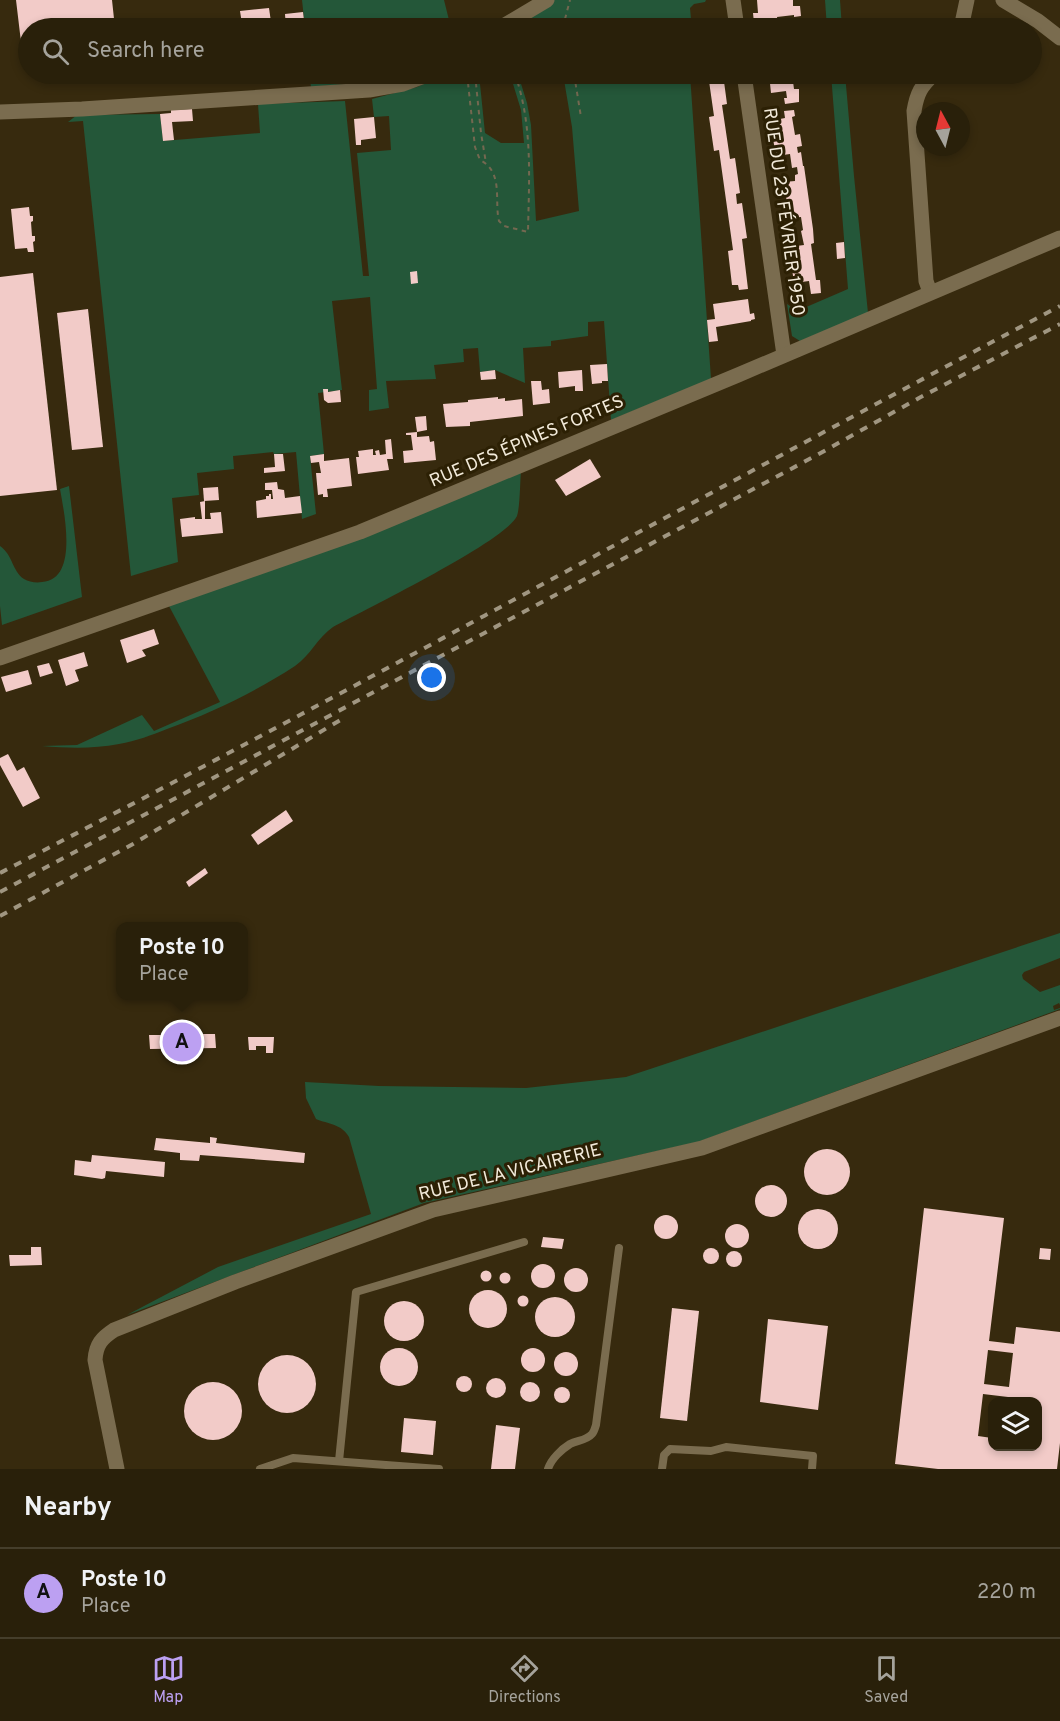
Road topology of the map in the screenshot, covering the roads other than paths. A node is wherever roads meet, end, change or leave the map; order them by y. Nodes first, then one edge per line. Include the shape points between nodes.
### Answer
1 (547, 0) edge
2 (733, 0) edge
3 (967, 0) edge
4 (1003, 0) edge
5 (517, 18) edge
6 (736, 18) edge
7 (963, 18) edge
8 (1033, 18) edge
9 (1042, 24) edge
10 (1060, 38) edge
11 (403, 84) edge
12 (745, 84) edge
13 (924, 84) edge
14 (0, 112) edge
15 (1060, 238) edge
16 (930, 292) junction
17 (784, 355) junction
18 (0, 658) edge
19 (1060, 1018) edge
20 (524, 1242) dead end
21 (619, 1248) dead end
22 (339, 1461) junction
23 (117, 1469) edge
24 (260, 1469) edge
25 (438, 1469) edge
26 (548, 1469) edge
27 (662, 1469) edge
28 (812, 1469) edge

1 - 5 street
2 - 6 street
3 - 7 street
4 - 8 street
9 - 10 street
11 - 14 street via 369,90
12 - 17 street, RUE DU 23 FÉVRIER 1950
13 - 16 street via 914,111 926,281
15 - 16 street, RUE DES ÉPINES FORTES
16 - 17 street, RUE DES ÉPINES FORTES
17 - 18 street, RUE DES ÉPINES FORTES via 360,532
19 - 23 street, RUE DE LA VICAIRERIE via 702,1148 433,1210 121,1326 100,1341 95,1360
20 - 22 lane via 356,1292
21 - 26 lane via 596,1425 592,1434 562,1450
22 - 24 lane via 293,1458
22 - 25 lane
27 - 28 lane via 664,1455 670,1449 711,1451 726,1447 813,1456

